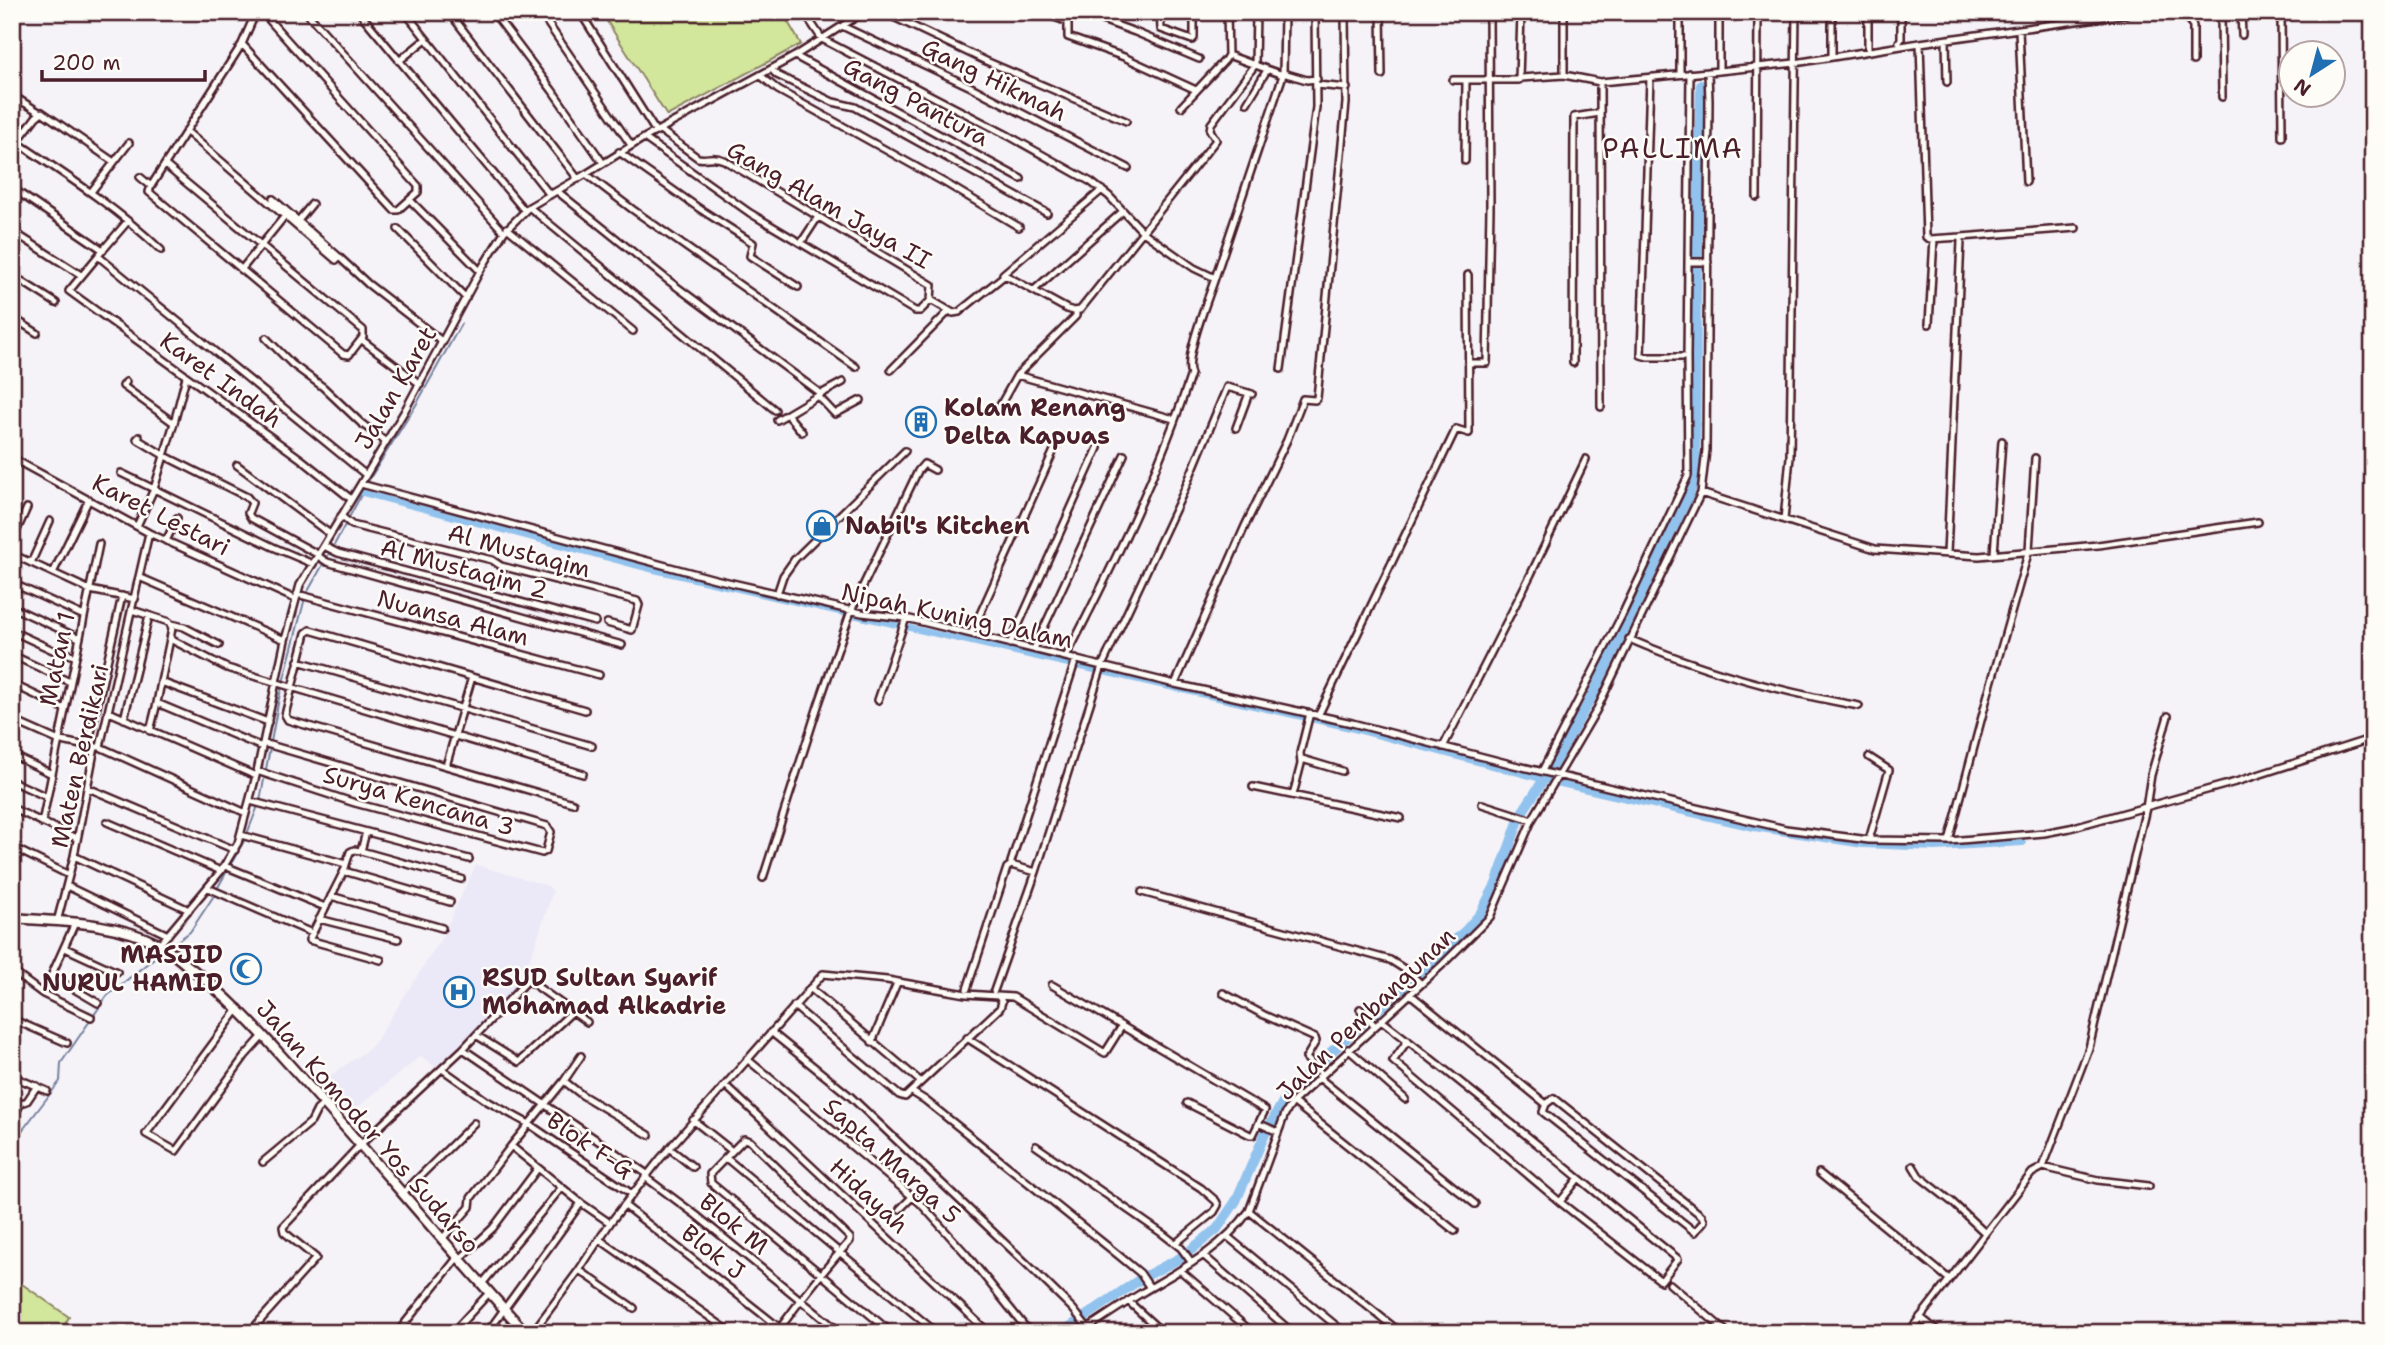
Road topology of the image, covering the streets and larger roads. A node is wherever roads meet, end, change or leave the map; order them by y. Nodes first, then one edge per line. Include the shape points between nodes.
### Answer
1 (256, 12) edge
2 (262, 12) edge
3 (306, 12) edge
4 (359, 12) edge
5 (404, 12) edge
6 (449, 12) edge
7 (493, 12) edge
8 (540, 12) edge
9 (580, 12) edge
10 (804, 12) edge
11 (863, 12) edge
12 (883, 12) edge
13 (1041, 12) edge
14 (1080, 12) edge
15 (1160, 12) edge
16 (1194, 12) edge
17 (1227, 12) edge
18 (1256, 12) edge
19 (1284, 12) edge
20 (1315, 12) edge
21 (1345, 12) edge
22 (1381, 12) edge
23 (1489, 12) edge
24 (1521, 12) edge
25 (1564, 12) edge
26 (1680, 12) edge
27 (1719, 12) edge
28 (1758, 12) edge
29 (1796, 12) edge
30 (1832, 12) edge
31 (1868, 12) edge
32 (1901, 12) edge
33 (2140, 12) edge
34 (2188, 12) edge
35 (2221, 12) edge
36 (2241, 12) edge
37 (2281, 12) edge
38 (842, 26) junction
39 (2019, 30) junction
40 (2242, 35) dead end
41 (426, 39) junction
42 (822, 40) junction
43 (1946, 40) junction
44 (1899, 42) dead end
45 (1920, 43) junction
46 (242, 44) junction
47 (1868, 48) dead end
48 (1228, 55) junction
49 (795, 56) junction
50 (1832, 57) junction
51 (1199, 59) dead end
52 (399, 61) junction
53 (2193, 61) dead end
54 (1796, 63) junction
55 (1255, 65) junction
56 (1759, 66) junction
57 (771, 69) junction
58 (1267, 70) junction
59 (1719, 71) junction
60 (1708, 72) junction
61 (1690, 73) junction
62 (1283, 74) junction
63 (1680, 74) junction
64 (760, 75) junction
65 (1382, 75) dead end
66 (1564, 75) junction
67 (1650, 78) junction
68 (1453, 80) dead end
69 (1519, 80) junction
70 (1466, 81) junction
71 (1317, 82) junction
72 (1489, 82) junction
73 (1600, 82) junction
74 (1947, 82) dead end
75 (1347, 88) junction
76 (1196, 90) junction
77 (12, 95) edge
78 (2222, 97) dead end
79 (1247, 103) dead end
80 (1181, 107) dead end
81 (40, 112) junction
82 (1600, 113) junction
83 (1126, 121) dead end
84 (186, 131) junction
85 (658, 131) junction
86 (2282, 137) dead end
87 (644, 138) junction
88 (15, 141) edge
89 (129, 143) dead end
90 (631, 145) junction
91 (619, 152) junction
92 (1465, 161) dead end
93 (114, 162) junction
94 (603, 163) junction
95 (165, 165) junction
96 (1128, 168) dead end
97 (586, 174) junction
98 (140, 177) dead end
99 (578, 179) junction
100 (1021, 179) dead end
101 (2026, 181) dead end
102 (151, 186) junction
103 (12, 188) edge
104 (557, 191) junction
105 (1102, 191) junction
106 (91, 192) junction
107 (550, 195) junction
108 (1756, 197) dead end
109 (273, 199) dead end
110 (410, 200) junction
111 (312, 204) dead end
112 (526, 208) junction
113 (1123, 211) junction
114 (1047, 213) dead end
115 (818, 217) junction
116 (284, 218) junction
117 (128, 221) junction
118 (298, 221) junction
119 (1019, 227) dead end
120 (2076, 228) dead end
121 (398, 229) dead end
122 (12, 230) edge
123 (505, 230) junction
124 (1143, 232) junction
125 (1961, 237) junction
126 (1934, 239) junction
127 (801, 243) junction
128 (261, 246) junction
129 (103, 250) junction
130 (161, 250) dead end
131 (98, 256) junction
132 (339, 257) junction
133 (1688, 262) junction
134 (1708, 262) junction
135 (241, 270) junction
136 (480, 271) junction
137 (12, 275) edge
138 (81, 275) junction
139 (1002, 275) junction
140 (1468, 275) dead end
141 (1215, 278) junction
142 (797, 287) dead end
143 (1034, 290) junction
144 (466, 298) junction
145 (931, 300) junction
146 (56, 303) dead end
147 (949, 311) junction
148 (1076, 311) junction
149 (12, 317) edge
150 (1929, 324) dead end
151 (633, 331) dead end
152 (37, 333) dead end
153 (266, 338) dead end
154 (362, 340) junction
155 (443, 342) junction
156 (1687, 357) junction
157 (1469, 363) junction
158 (1573, 363) dead end
159 (856, 367) dead end
160 (1282, 369) dead end
161 (891, 370) dead end
162 (1017, 375) junction
163 (186, 377) junction
164 (126, 382) dead end
165 (842, 382) dead end
166 (420, 384) junction
167 (820, 395) junction
168 (860, 400) dead end
169 (1601, 407) dead end
170 (775, 410) dead end
171 (997, 411) dead end
172 (787, 414) junction
173 (1174, 419) junction
174 (777, 420) dead end
175 (174, 423) junction
176 (1236, 428) dead end
177 (802, 432) dead end
178 (139, 437) dead end
179 (1060, 437) dead end
180 (2002, 441) dead end
181 (386, 442) junction
182 (1098, 448) dead end
183 (905, 451) dead end
184 (1124, 455) dead end
185 (165, 456) junction
186 (12, 458) edge
187 (2035, 458) dead end
188 (1586, 459) dead end
189 (237, 464) dead end
190 (935, 470) dead end
191 (121, 473) dead end
192 (366, 475) junction
193 (362, 484) junction
194 (154, 489) junction
195 (1701, 493) junction
196 (89, 499) junction
197 (351, 499) junction
198 (27, 508) dead end
199 (342, 516) junction
200 (177, 518) dead end
201 (1784, 520) junction
202 (50, 521) dead end
203 (2258, 522) dead end
204 (136, 526) junction
205 (149, 533) junction
206 (330, 534) junction
207 (12, 541) edge
208 (166, 541) junction
209 (99, 544) dead end
210 (326, 547) junction
211 (2029, 550) junction
212 (12, 554) edge
213 (1947, 554) junction
214 (1994, 554) junction
215 (319, 556) junction
216 (32, 563) junction
217 (313, 564) junction
218 (53, 573) junction
219 (139, 577) junction
220 (12, 583) edge
221 (90, 590) junction
222 (777, 594) junction
223 (122, 596) junction
224 (297, 596) junction
225 (135, 598) junction
226 (12, 607) edge
227 (132, 610) junction
228 (850, 613) junction
229 (84, 616) junction
230 (149, 616) junction
231 (595, 622) dead end
232 (607, 623) dead end
233 (171, 624) junction
234 (905, 624) junction
235 (12, 631) edge
236 (971, 634) junction
237 (79, 638) junction
238 (170, 639) junction
239 (1629, 639) junction
240 (285, 640) junction
241 (1010, 643) junction
242 (219, 645) dead end
243 (622, 645) dead end
244 (1034, 649) junction
245 (12, 655) edge
246 (76, 657) junction
247 (1066, 657) junction
248 (1076, 659) junction
249 (298, 661) junction
250 (1102, 666) junction
251 (600, 675) dead end
252 (472, 677) junction
253 (70, 682) junction
254 (161, 682) junction
255 (12, 684) edge
256 (1175, 684) junction
257 (278, 685) junction
258 (291, 689) junction
259 (878, 700) dead end
260 (157, 703) junction
261 (1859, 706) dead end
262 (65, 709) junction
263 (463, 709) junction
264 (584, 710) dead end
265 (109, 712) junction
266 (1318, 716) junction
267 (2168, 716) dead end
268 (1310, 717) junction
269 (12, 719) edge
270 (124, 719) junction
271 (268, 722) junction
272 (150, 731) junction
273 (454, 736) junction
274 (2373, 738) edge
275 (57, 740) junction
276 (263, 745) junction
277 (592, 746) dead end
278 (94, 747) junction
279 (1443, 747) junction
280 (12, 755) edge
281 (1868, 757) dead end
282 (1302, 759) junction
283 (446, 766) junction
284 (1342, 771) dead end
285 (1544, 771) junction
286 (258, 773) junction
287 (52, 774) junction
288 (583, 774) dead end
289 (1557, 776) junction
290 (12, 781) edge
291 (1253, 787) dead end
292 (88, 788) junction
293 (1293, 795) junction
294 (47, 797) junction
295 (251, 802) junction
296 (572, 803) dead end
297 (1482, 804) dead end
298 (12, 808) edge
299 (2146, 808) junction
300 (246, 813) junction
301 (1401, 818) dead end
302 (1529, 820) junction
303 (107, 822) dead end
304 (42, 823) junction
305 (366, 832) junction
306 (242, 836) junction
307 (76, 838) junction
308 (1869, 840) junction
309 (1949, 841) junction
310 (12, 847) edge
311 (234, 850) junction
312 (361, 851) junction
313 (74, 856) junction
314 (469, 859) dead end
315 (1011, 862) dead end
316 (346, 864) junction
317 (224, 868) junction
318 (344, 872) junction
319 (1035, 872) junction
320 (69, 874) junction
321 (763, 878) dead end
322 (461, 879) dead end
323 (67, 886) junction
324 (210, 889) junction
325 (1142, 892) dead end
326 (331, 896) junction
327 (450, 902) dead end
328 (325, 907) junction
329 (189, 910) junction
330 (12, 918) edge
331 (319, 919) junction
332 (57, 922) junction
333 (75, 923) junction
334 (442, 928) dead end
335 (312, 933) junction
336 (168, 935) junction
337 (398, 939) dead end
338 (160, 945) junction
339 (65, 948) junction
340 (381, 960) dead end
341 (12, 971) edge
342 (117, 972) dead end
343 (52, 976) junction
344 (897, 983) junction
345 (1420, 983) junction
346 (1052, 985) dead end
347 (810, 988) junction
348 (967, 989) dead end
349 (994, 991) dead end
350 (1223, 993) dead end
351 (43, 994) junction
352 (1410, 994) junction
353 (999, 997) junction
354 (98, 1003) dead end
355 (794, 1006) junction
356 (239, 1008) junction
357 (1360, 1009) dead end
358 (572, 1011) junction
359 (91, 1017) dead end
360 (12, 1019) edge
361 (1381, 1020) junction
362 (587, 1022) dead end
363 (1122, 1026) junction
364 (1374, 1026) junction
365 (771, 1032) junction
366 (264, 1035) junction
367 (476, 1035) junction
368 (967, 1038) junction
369 (1408, 1040) junction
370 (872, 1042) junction
371 (67, 1044) dead end
372 (463, 1049) junction
373 (1348, 1049) junction
374 (581, 1056) dead end
375 (747, 1059) junction
376 (442, 1069) junction
377 (1320, 1074) junction
378 (12, 1076) edge
379 (564, 1081) junction
380 (921, 1082) junction
381 (725, 1085) junction
382 (37, 1086) junction
383 (47, 1091) dead end
384 (912, 1092) junction
385 (1405, 1099) dead end
386 (1293, 1102) junction
387 (325, 1103) junction
388 (545, 1103) junction
389 (1187, 1103) dead end
390 (1546, 1104) junction
391 (12, 1119) edge
392 (693, 1120) junction
393 (474, 1123) dead end
394 (529, 1124) junction
395 (1262, 1126) junction
396 (1276, 1131) junction
397 (649, 1135) dead end
398 (361, 1144) junction
399 (511, 1146) junction
400 (1036, 1146) dead end
401 (669, 1148) junction
402 (732, 1151) junction
403 (726, 1158) junction
404 (263, 1162) dead end
405 (1913, 1166) dead end
406 (693, 1167) dead end
407 (2043, 1167) junction
408 (538, 1168) junction
409 (1819, 1173) dead end
410 (646, 1175) junction
411 (1578, 1179) junction
412 (2149, 1186) dead end
413 (562, 1187) junction
414 (402, 1194) junction
415 (632, 1194) junction
416 (913, 1196) junction
417 (1560, 1202) junction
418 (581, 1203) junction
419 (1475, 1204) dead end
420 (624, 1205) junction
421 (900, 1209) dead end
422 (1249, 1211) junction
423 (610, 1223) junction
424 (1455, 1231) dead end
425 (1985, 1233) junction
426 (1228, 1237) junction
427 (442, 1239) junction
428 (599, 1239) junction
429 (1178, 1246) junction
430 (839, 1252) junction
431 (1203, 1255) junction
432 (459, 1258) junction
433 (1192, 1263) junction
434 (579, 1270) junction
435 (1181, 1270) junction
436 (822, 1275) junction
437 (1949, 1279) junction
438 (482, 1284) junction
439 (1670, 1284) dead end
440 (1149, 1285) junction
441 (489, 1293) junction
442 (800, 1300) junction
443 (1128, 1301) junction
444 (634, 1308) dead end
445 (504, 1309) junction
446 (1920, 1317) junction
447 (1086, 1325) junction
448 (780, 1328) junction
449 (249, 1333) edge
450 (397, 1333) edge
451 (452, 1333) edge
452 (487, 1333) edge
453 (526, 1333) edge
454 (532, 1333) edge
455 (732, 1333) edge
456 (786, 1333) edge
457 (841, 1333) edge
458 (892, 1333) edge
459 (937, 1333) edge
460 (989, 1333) edge
461 (1030, 1333) edge
462 (1080, 1333) edge
463 (1163, 1333) edge
464 (1254, 1333) edge
465 (1293, 1333) edge
466 (1345, 1333) edge
467 (1401, 1333) edge
468 (1728, 1333) edge
469 (1908, 1333) edge
470 (1940, 1333) edge

1 - 46 street
2 - 110 street via 418,186
3 - 123 street
4 - 52 street
5 - 41 street
6 - 99 street
7 - 94 street
8 - 90 street
9 - 85 street
10 - 42 street
11 - 38 street, Jalan Karet
12 - 83 street
13 - 76 street via 1068,22 1068,37
14 - 51 street
15 - 16 street via 1161,29 1192,40
17 - 48 street
18 - 55 street
19 - 62 street
20 - 71 street
21 - 75 street
22 - 65 street
23 - 72 street
24 - 69 street
25 - 66 street
26 - 63 street
27 - 59 street
28 - 56 street
29 - 54 street
30 - 50 street
31 - 47 street
32 - 44 street
33 - 39 street
34 - 53 street via 2193,26
35 - 78 street
36 - 40 street
37 - 86 street
38 - 42 street, Jalan Karet
38 - 96 street, Gang Hikmah
39 - 43 street
39 - 101 street
41 - 52 street
41 - 107 street
42 - 49 street, Jalan Karet
42 - 105 street via 1009,136
43 - 45 street
43 - 74 street
45 - 50 street
45 - 126 street via 1926,234 1927,239
46 - 84 street
46 - 110 street via 394,210
48 - 55 street
48 - 76 street
49 - 57 street, Jalan Karet
49 - 100 street, Gang Pantura
50 - 54 street
52 - 112 street
54 - 56 street
54 - 201 street via 1790,457
55 - 58 street
55 - 124 street via 1211,124 1216,140
56 - 59 street
56 - 108 street
57 - 64 street, Jalan Karet
57 - 114 street via 826,99 860,109
58 - 62 street
58 - 79 street
59 - 60 street
60 - 61 street
60 - 134 street, Jalan Pembangunan
61 - 63 street
61 - 133 street
62 - 71 street
62 - 141 street
63 - 67 street
64 - 85 street, Jalan Karet
64 - 119 street via 778,90
66 - 69 street
66 - 73 street
67 - 73 street
67 - 156 street via 1641,355
68 - 70 street
69 - 72 street
70 - 72 street
70 - 92 street
71 - 75 street
71 - 160 street
72 - 157 street via 1487,363
73 - 82 street
75 - 256 street via 1318,394 1315,400 1302,401
76 - 80 street
77 - 81 street
81 - 88 street
81 - 93 street
82 - 158 street via 1574,117
82 - 169 street
84 - 95 street
84 - 116 street
85 - 87 street, Jalan Karet
85 - 115 street, Gang Alam Jaya II via 698,158 724,160
87 - 90 street, Jalan Karet
87 - 127 street
88 - 106 street
89 - 93 street
90 - 91 street, Jalan Karet
91 - 94 street, Jalan Karet
91 - 142 street via 753,243 750,256
93 - 106 street
94 - 97 street, Jalan Karet
95 - 102 street
95 - 128 street
97 - 99 street, Jalan Karet
97 - 159 street
98 - 102 street
99 - 104 street, Jalan Karet
102 - 135 street via 149,192
103 - 129 street
104 - 107 street, Jalan Karet
104 - 167 street
105 - 113 street
105 - 139 street
106 - 117 street
107 - 112 street, Jalan Karet
109 - 118 street
110 - 136 street
111 - 118 street
112 - 123 street, Jalan Karet
112 - 170 street
113 - 124 street
113 - 143 street
115 - 127 street
115 - 145 street, Gang Alam Jaya II via 932,285
116 - 128 street
116 - 132 street via 334,260
117 - 129 street
117 - 130 street
118 - 132 street
120 - 125 street
121 - 144 street
122 - 138 street
123 - 136 street, Jalan Karet
123 - 151 street
124 - 141 street
124 - 148 street
125 - 126 street
125 - 213 street
126 - 150 street
127 - 145 street via 916,311
128 - 135 street
128 - 154 street via 363,330
129 - 131 street
131 - 138 street
131 - 192 street
132 - 155 street
133 - 134 street
133 - 156 street
134 - 195 street, Jalan Pembangunan via 1706,450
135 - 154 street via 345,356
136 - 144 street, Jalan Karet
137 - 146 street
138 - 163 street, Karet Indah via 69,291
139 - 143 street
139 - 147 street via 961,311
140 - 157 street
141 - 173 street via 1193,345 1191,374
143 - 148 street
144 - 155 street, Jalan Karet
145 - 147 street
147 - 161 street
148 - 162 street
149 - 152 street
153 - 181 street
154 - 166 street
155 - 166 street, Jalan Karet
156 - 285 street via 1688,476
157 - 266 street via 1469,433 1456,429
162 - 171 street
162 - 173 street
163 - 175 street
163 - 197 street, Karet Indah
164 - 175 street via 123,386
165 - 167 street
166 - 181 street, Jalan Karet
167 - 168 street via 835,414
167 - 172 street
172 - 174 street
172 - 177 street
173 - 247 street via 1143,498
175 - 185 street
176 - 250 street via 1251,394 1227,387
178 - 185 street
179 - 236 street
180 - 214 street
181 - 192 street, Jalan Karet
182 - 241 street
183 - 222 street via 795,559
184 - 244 street
185 - 194 street
185 - 215 street via 251,499 251,518
186 - 196 street, Karet Lestari
187 - 211 street
188 - 279 street
189 - 206 street
190 - 228 street via 924,464 920,468
191 - 194 street
192 - 193 street, Jalan Karet
193 - 197 street, Jalan Karet
193 - 222 street, Nipah Kuning Dalam
194 - 204 street
194 - 217 street
195 - 201 street
195 - 239 street, Jalan Pembangunan
196 - 204 street, Karet Lestari
196 - 218 street
197 - 199 street, Jalan Karet
198 - 207 street
199 - 206 street, Jalan Karet
199 - 232 street, Al Mustaqim via 352,525 492,560 639,605 632,630
200 - 208 street
201 - 213 street via 1875,549
202 - 216 street
203 - 211 street
204 - 205 street, Karet Lestari
205 - 208 street, Karet Lestari
205 - 219 street, Maten Berdikari
206 - 210 street, Jalan Karet
208 - 224 street, Karet Lestari
209 - 221 street, Matan 1
210 - 215 street, Jalan Karet
210 - 231 street, Al Mustaqim 2
211 - 214 street
211 - 309 street
212 - 216 street
213 - 214 street
215 - 217 street, Jalan Karet
215 - 243 street via 327,562
216 - 218 street
217 - 224 street, Jalan Karet
218 - 221 street
219 - 225 street, Maten Berdikari
219 - 240 street
220 - 229 street
221 - 223 street
221 - 229 street, Matan 1
222 - 228 street, Nipah Kuning Dalam
223 - 225 street
223 - 278 street
224 - 240 street, Jalan Karet
224 - 251 street, Nuansa Alam
225 - 227 street, Maten Berdikari
226 - 237 street
227 - 230 street
227 - 265 street, Maten Berdikari
228 - 234 street, Nipah Kuning Dalam
228 - 321 street
229 - 237 street, Matan 1
230 - 233 street
230 - 270 street
233 - 238 street
233 - 242 street
234 - 236 street, Nipah Kuning Dalam
234 - 259 street
235 - 246 street
236 - 241 street, Nipah Kuning Dalam
237 - 246 street, Matan 1
238 - 254 street
238 - 257 street via 227,668
239 - 261 street via 1758,685
239 - 289 street, Jalan Pembangunan via 1596,711
240 - 257 street, Jalan Karet
241 - 244 street, Nipah Kuning Dalam
244 - 247 street, Nipah Kuning Dalam
245 - 253 street
246 - 253 street, Matan 1
247 - 248 street, Nipah Kuning Dalam
248 - 250 street, Nipah Kuning Dalam
248 - 315 street
249 - 252 street via 306,633 312,630
249 - 258 street
249 - 263 street
250 - 256 street, Nipah Kuning Dalam
250 - 319 street
252 - 263 street
252 - 264 street
253 - 262 street, Matan 1
254 - 260 street
254 - 271 street
255 - 262 street
256 - 268 street, Nipah Kuning Dalam
257 - 258 street
257 - 271 street, Jalan Karet
258 - 273 street
258 - 283 street via 288,720
260 - 272 street
260 - 276 street
262 - 275 street, Matan 1
263 - 273 street
263 - 277 street
265 - 270 street, Surya Kencana 3
265 - 278 street, Maten Berdikari
266 - 268 street, Nipah Kuning Dalam
266 - 279 street, Nipah Kuning Dalam
267 - 299 street
268 - 282 street
269 - 275 street
270 - 272 street, Surya Kencana 3
271 - 276 street, Jalan Karet
272 - 286 street, Surya Kencana 3
273 - 283 street
273 - 288 street
274 - 299 street, Nipah Kuning Dalam
275 - 278 street
275 - 287 street, Matan 1
276 - 286 street, Jalan Karet
276 - 286 street, Surya Kencana 3 via 547,826 551,832 546,851 541,853
278 - 292 street, Maten Berdikari
278 - 300 street
279 - 285 street, Nipah Kuning Dalam
280 - 287 street
281 - 308 street via 1889,770
282 - 284 street
282 - 293 street
283 - 296 street
285 - 289 street, Nipah Kuning Dalam
286 - 295 street, Jalan Karet
287 - 294 street, Matan 1
289 - 302 street, Jalan Pembangunan
289 - 308 street, Nipah Kuning Dalam via 1786,829
290 - 294 street
291 - 293 street
292 - 307 street, Maten Berdikari
292 - 311 street
293 - 301 street
294 - 304 street, Matan 1
295 - 300 street, Jalan Karet
295 - 305 street
297 - 302 street
298 - 304 street
299 - 309 street, Nipah Kuning Dalam via 2044,833
299 - 407 street via 2089,1048
300 - 306 street, Jalan Karet
302 - 345 street, Jalan Pembangunan via 1490,917
303 - 317 street
304 - 307 street
305 - 312 street
305 - 314 street
306 - 311 street, Jalan Karet
306 - 316 street
307 - 313 street, Maten Berdikari
308 - 309 street, Nipah Kuning Dalam
310 - 320 street
311 - 317 street, Jalan Karet
312 - 316 street via 351,850
312 - 322 street
313 - 320 street, Maten Berdikari
313 - 329 street
316 - 318 street
317 - 324 street, Jalan Karet
317 - 328 street
318 - 326 street
318 - 327 street
319 - 348 street via 1012,865 1007,868
319 - 349 street
320 - 323 street, Maten Berdikari
323 - 332 street, Maten Berdikari
323 - 336 street
324 - 329 street, Jalan Karet
324 - 335 street
325 - 345 street via 1390,960
326 - 328 street
326 - 334 street
328 - 331 street
329 - 336 street, Jalan Karet
330 - 332 street, Jalan Komodor Yos Sudarso
331 - 335 street
331 - 337 street
332 - 333 street, Jalan Komodor Yos Sudarso
333 - 338 street, Jalan Komodor Yos Sudarso via 125,931
333 - 339 street
335 - 340 street via 310,941
336 - 338 street, Jalan Karet
338 - 356 street, Jalan Komodor Yos Sudarso
339 - 342 street
339 - 343 street
341 - 351 street
343 - 351 street
343 - 354 street
344 - 347 street via 827,973
344 - 353 street
344 - 370 street
345 - 352 street, Jalan Pembangunan
346 - 363 street
347 - 355 street
347 - 370 street
350 - 377 street via 1315,1038 1306,1058
351 - 359 street
352 - 361 street, Jalan Pembangunan
352 - 390 street
353 - 363 street via 1013,997 1105,1053
353 - 368 street via 1000,1008
355 - 365 street
355 - 384 street via 900,1095
356 - 366 street, Jalan Komodor Yos Sudarso
356 - 366 street via 146,1135 176,1152
357 - 364 street
358 - 362 street
358 - 367 street via 519,1062
358 - 367 street via 528,980
360 - 371 street
361 - 364 street, Jalan Pembangunan
361 - 369 street
363 - 395 street via 1265,1110
364 - 373 street, Jalan Pembangunan
365 - 375 street
365 - 447 street via 851,1097
366 - 387 street, Jalan Komodor Yos Sudarso
367 - 372 street
368 - 380 street
368 - 429 street via 1216,1201 1214,1212
369 - 411 street
369 - 417 street via 1393,1060
370 - 380 street
372 - 376 street
372 - 388 street, Blok M
373 - 377 street, Jalan Pembangunan
373 - 385 street
374 - 379 street
375 - 381 street
375 - 416 street, Sapta Marga 5
376 - 394 street, Blok F-G
376 - 398 street
377 - 386 street, Jalan Pembangunan
377 - 419 street
378 - 382 street
379 - 388 street
379 - 397 street
380 - 384 street
381 - 392 street
381 - 460 street, Hidayah
382 - 383 street
382 - 391 street
384 - 440 street via 1140,1273
386 - 396 street, Jalan Pembangunan
386 - 424 street
387 - 398 street, Jalan Komodor Yos Sudarso
387 - 404 street via 311,1122
388 - 394 street
388 - 410 street, Blok M
389 - 395 street via 1250,1135
390 - 390 street via 1553,1098 1704,1221 1694,1233 1543,1112
392 - 401 street
392 - 402 street
393 - 414 street
394 - 399 street
394 - 415 street, Blok F-G
395 - 396 street
396 - 422 street, Jalan Pembangunan
398 - 414 street, Jalan Komodor Yos Sudarso
398 - 449 street via 283,1228 316,1258
399 - 408 street
399 - 427 street
400 - 429 street
401 - 406 street
401 - 410 street
402 - 403 street
402 - 430 street via 744,1139 750,1141 849,1236
403 - 430 street
403 - 436 street via 710,1174 711,1183
405 - 425 street
407 - 412 street
407 - 425 street via 2032,1173
408 - 413 street
408 - 432 street via 493,1228
409 - 437 street
410 - 415 street
410 - 442 street, Blok M
411 - 417 street
411 - 417 street via 1678,1259 1661,1281
413 - 418 street
413 - 438 street
414 - 427 street, Jalan Komodor Yos Sudarso
415 - 420 street
416 - 421 street
416 - 461 street, Sapta Marga 5
418 - 423 street
418 - 445 street
420 - 423 street
420 - 448 street, Blok J
422 - 426 street, Jalan Pembangunan
422 - 467 street
423 - 428 street
425 - 437 street
426 - 431 street, Jalan Pembangunan
426 - 466 street
427 - 432 street, Jalan Komodor Yos Sudarso
428 - 434 street
428 - 455 street
429 - 433 street
430 - 436 street
430 - 459 street
431 - 433 street, Jalan Pembangunan
431 - 465 street
432 - 438 street, Jalan Komodor Yos Sudarso
432 - 450 street
433 - 435 street, Jalan Pembangunan
434 - 444 street
434 - 454 street
435 - 440 street, Jalan Pembangunan
435 - 464 street
436 - 442 street
436 - 458 street
437 - 446 street
438 - 441 street, Jalan Komodor Yos Sudarso
439 - 468 street
440 - 443 street, Jalan Pembangunan
441 - 445 street, Jalan Komodor Yos Sudarso
441 - 451 street
442 - 448 street
442 - 457 street, Blok M
443 - 447 street, Jalan Pembangunan
443 - 463 street
445 - 452 street
445 - 453 street, Jalan Komodor Yos Sudarso
446 - 469 street
446 - 470 street
447 - 462 street, Jalan Pembangunan
448 - 456 street, Blok J

